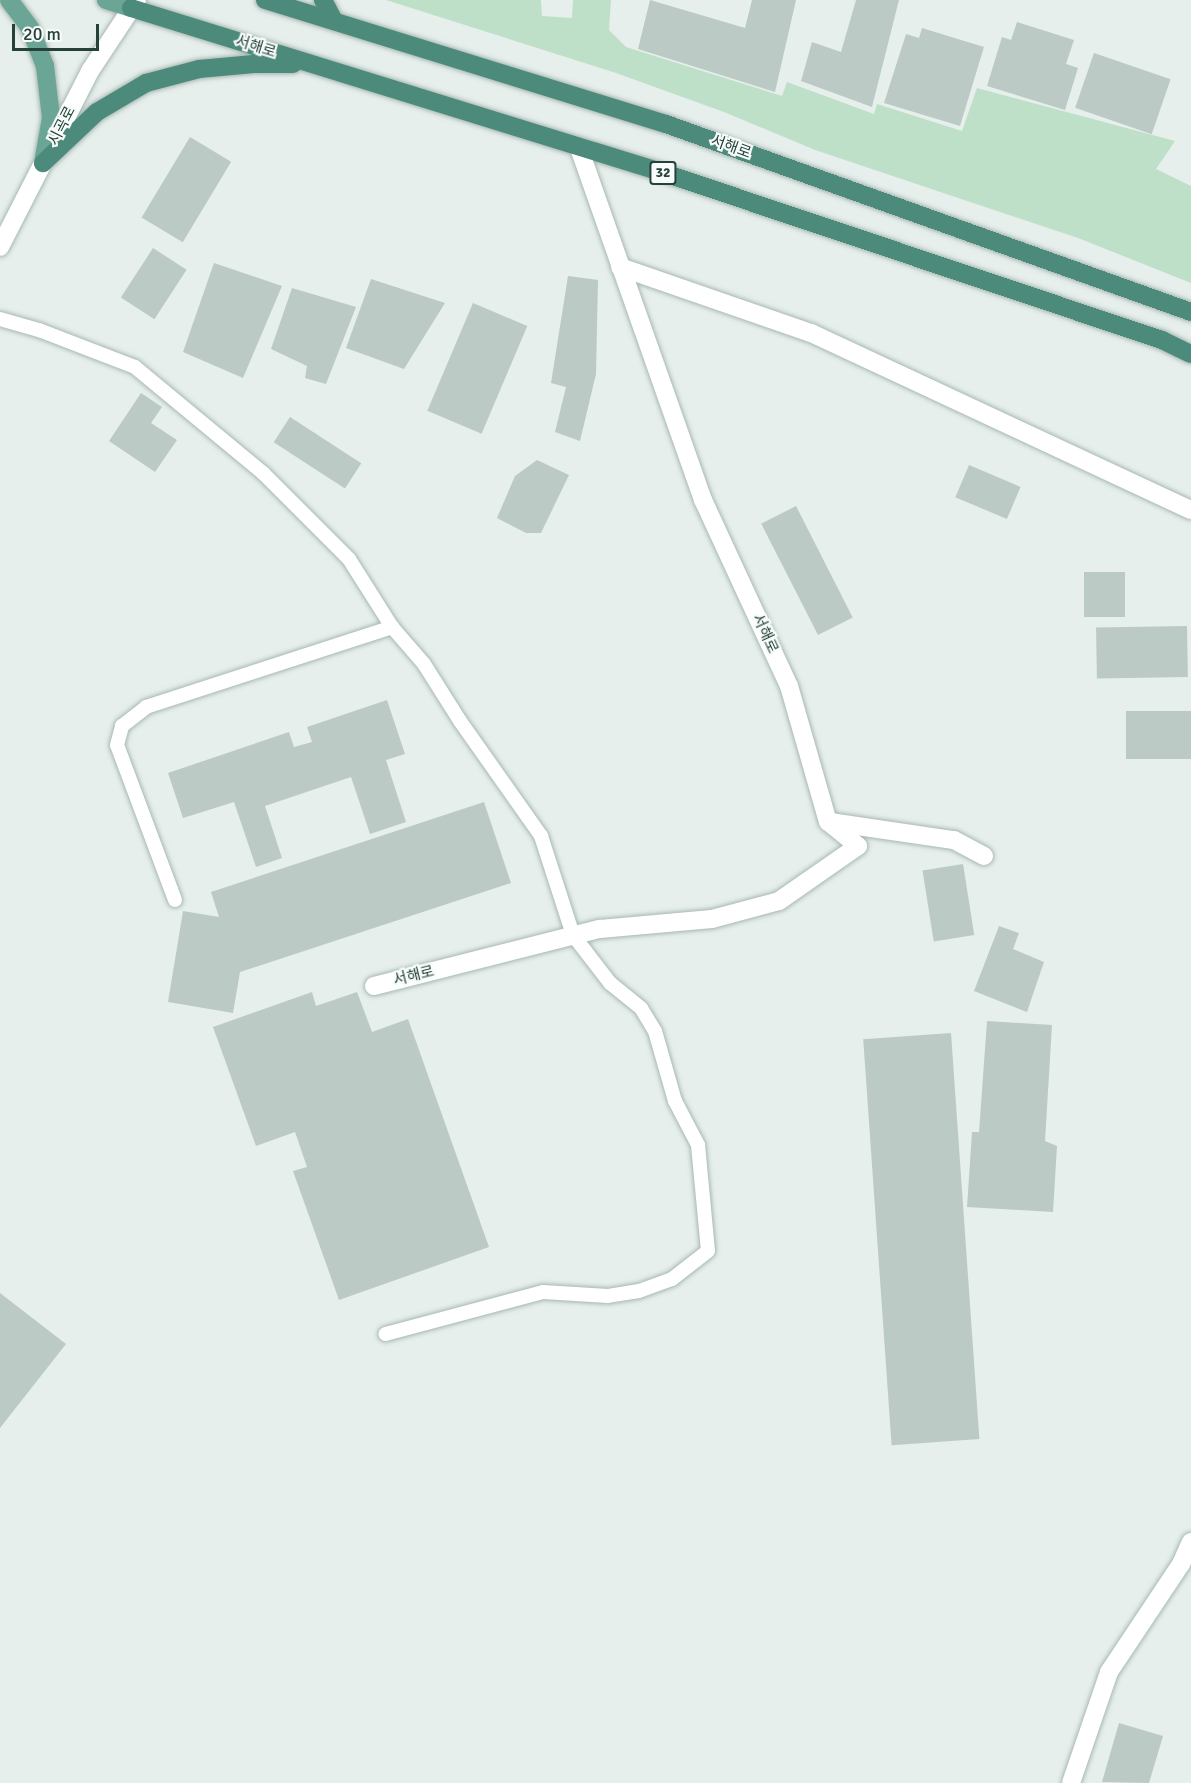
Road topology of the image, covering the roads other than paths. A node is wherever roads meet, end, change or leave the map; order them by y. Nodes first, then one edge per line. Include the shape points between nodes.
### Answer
1 (9, 0) edge
2 (106, 0) edge
3 (265, 0) edge
4 (323, 0) edge
5 (134, 4) edge
6 (334, 21) junction
7 (318, 66) junction
8 (579, 147) junction
9 (43, 163) junction
10 (0, 247) edge
11 (620, 267) junction
12 (1191, 312) edge
13 (0, 319) edge
14 (1191, 354) edge
15 (1191, 510) edge
16 (392, 627) junction
17 (828, 822) junction
18 (984, 856) dead end
19 (175, 900) dead end
20 (573, 935) junction
21 (374, 986) dead end
22 (385, 1334) dead end
23 (1191, 1542) edge
24 (1071, 1783) edge

1 - 9 main road via 30,28 45,66 51,118
2 - 5 main road, 서해로 / 32
3 - 6 highway, 서해로
4 - 6 highway
5 - 7 highway, 서해로 / 32
5 - 9 street, 시곡로 via 90,71
6 - 12 highway, 서해로 via 666,124
7 - 8 highway, 서해로 / 32
7 - 9 highway via 227,66 174,74 146,83 97,112
8 - 11 street, 서해로
8 - 14 highway, 서해로 / 32 via 1128,329
9 - 10 street, 시곡로
11 - 15 street via 811,333
11 - 17 street, 서해로 via 703,500 789,686
13 - 16 lane via 135,367 263,472 349,558
16 - 19 lane via 146,707 122,726 117,745
16 - 20 lane via 424,664 459,721 541,836
17 - 18 street via 954,840
17 - 20 street, 서해로 via 858,846 779,901 712,919 600,928
20 - 21 street, 서해로
20 - 22 lane via 610,983 641,1008 655,1031 675,1101 698,1145 708,1251 672,1279 639,1291 608,1296 543,1292
23 - 24 street via 1181,1564 1109,1672

